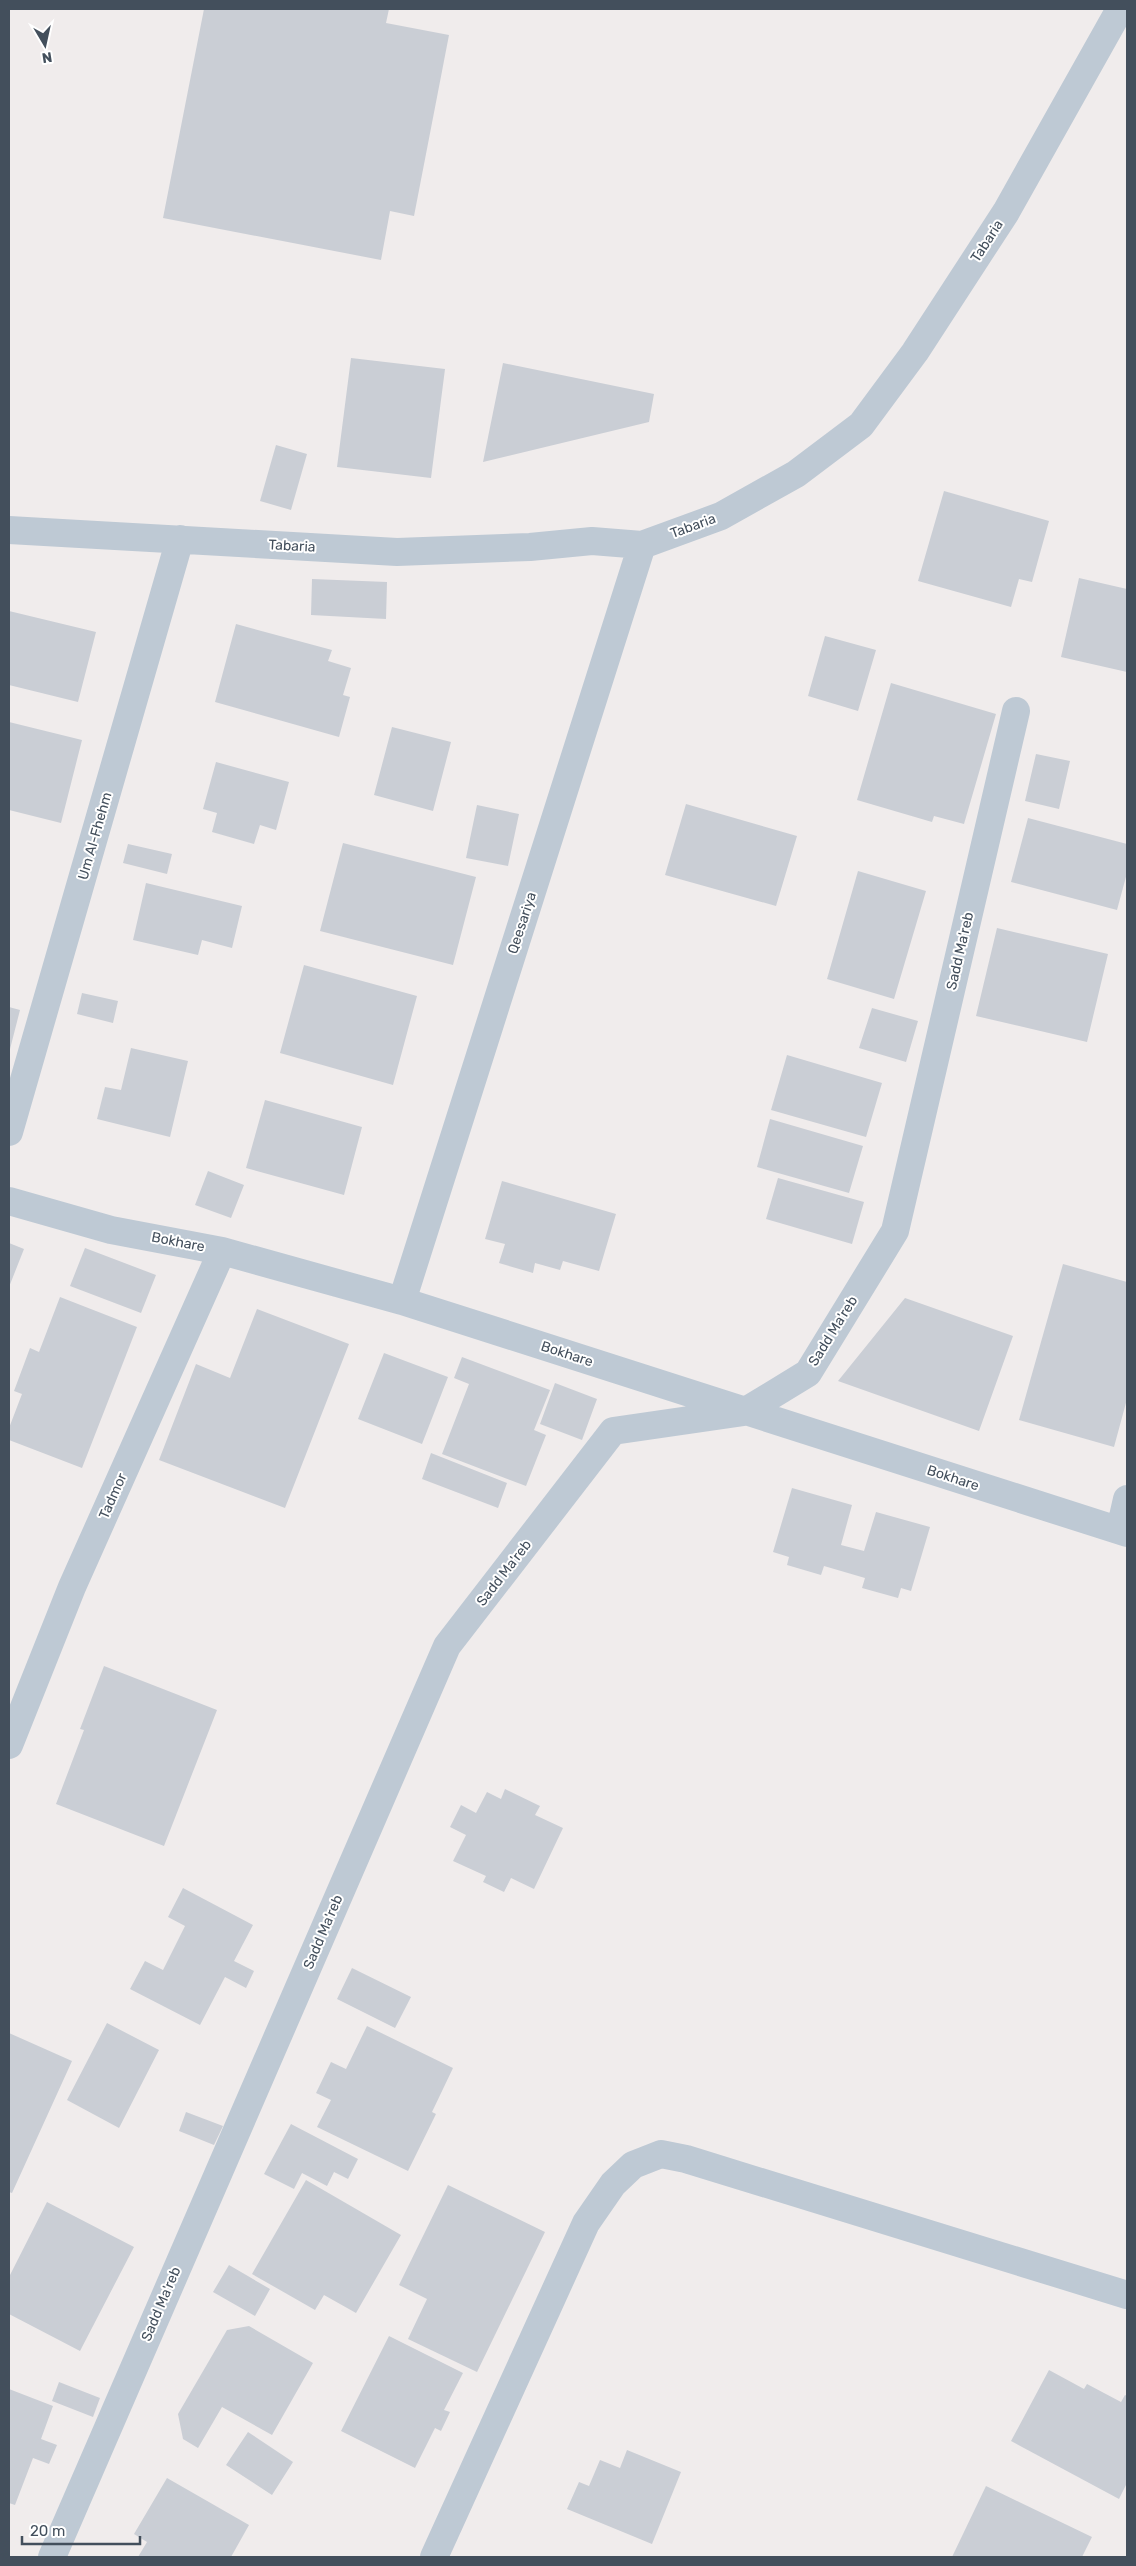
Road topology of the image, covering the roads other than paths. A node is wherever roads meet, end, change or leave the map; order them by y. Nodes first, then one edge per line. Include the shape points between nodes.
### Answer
1 (1120, 9) edge
2 (9, 530) edge
3 (180, 539) junction
4 (642, 545) junction
5 (1016, 711) dead end
6 (9, 1132) edge
7 (9, 1201) edge
8 (222, 1250) junction
9 (402, 1301) junction
10 (744, 1412) junction
11 (1127, 1499) edge
12 (1123, 1532) edge
13 (9, 1745) edge
14 (1127, 2295) edge
15 (52, 2557) edge
16 (434, 2557) edge

1 - 4 street, Tabaria via 1006,212 915,352 861,425 796,474 721,516
2 - 3 street, Tabaria
3 - 4 street, Tabaria via 397,552 592,541
3 - 6 street, Um Al-Fhehm
4 - 9 street, Qeesariya
5 - 10 street, Sadd Ma'reb via 895,1231 808,1373
7 - 8 street, Bokhare via 111,1230
8 - 9 street, Bokhare
8 - 13 street, Tadmor via 72,1587
9 - 10 street, Bokhare
10 - 12 street, Bokhare
10 - 15 street, Sadd Ma'reb via 614,1431 447,1646
11 - 12 street
14 - 16 street via 661,2154 633,2165 613,2184 586,2223

